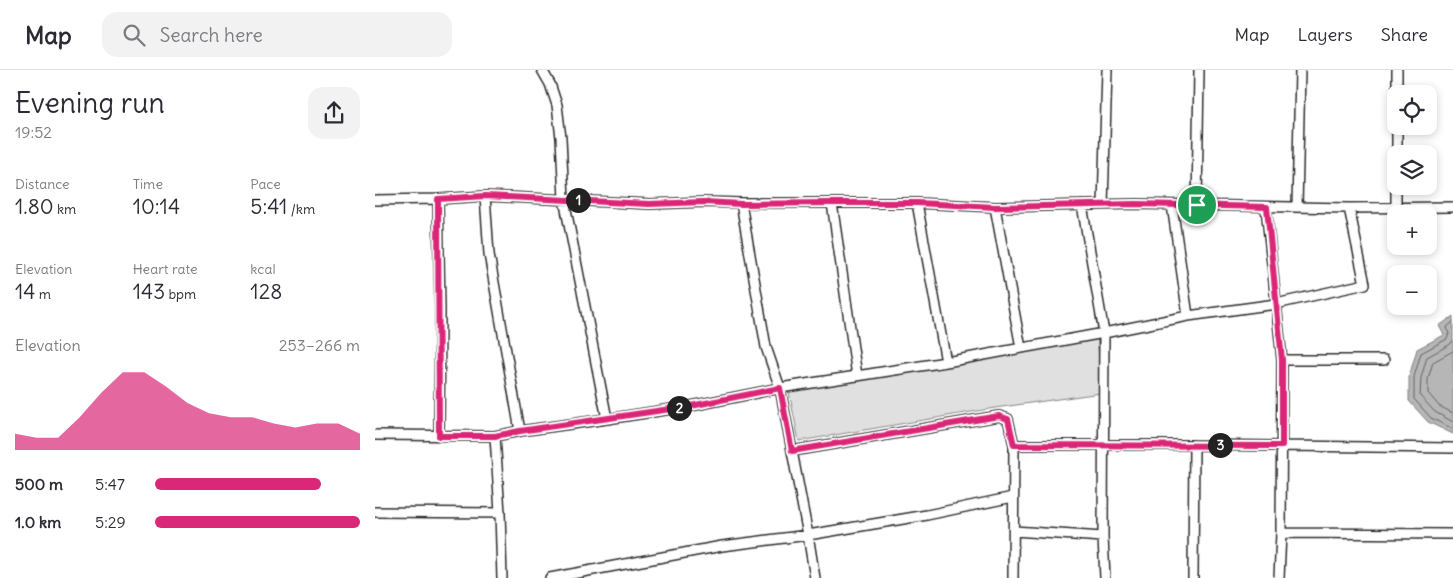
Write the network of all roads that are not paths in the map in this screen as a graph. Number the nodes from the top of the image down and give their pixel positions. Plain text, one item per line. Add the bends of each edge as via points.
1 (542, 70) edge
2 (1107, 70) edge
3 (1199, 70) edge
4 (1300, 70) edge
5 (1397, 70) edge
6 (1397, 85) edge
7 (485, 196) junction
8 (438, 199) junction
9 (564, 199) junction
10 (375, 200) edge
11 (832, 203) junction
12 (917, 203) junction
13 (741, 204) junction
14 (1082, 205) junction
15 (1103, 205) junction
16 (1172, 205) junction
17 (1197, 205) junction
18 (995, 207) junction
19 (1267, 207) junction
20 (1297, 207) junction
21 (1387, 207) edge
22 (1437, 207) edge
23 (1453, 207) edge
24 (1349, 208) junction
25 (1276, 304) junction
26 (1188, 316) junction
27 (1104, 333) junction
28 (1021, 348) junction
29 (1282, 360) junction
30 (1384, 360) dead end
31 (946, 362) junction
32 (857, 376) junction
33 (780, 388) junction
34 (607, 419) junction
35 (520, 431) junction
36 (375, 435) edge
37 (439, 436) junction
38 (495, 436) junction
39 (1014, 445) junction
40 (1105, 445) junction
41 (1195, 445) junction
42 (1282, 446) junction
43 (1453, 448) edge
44 (792, 451) junction
45 (1013, 497) junction
46 (375, 512) edge
47 (500, 513) junction
48 (1014, 531) junction
49 (1281, 533) junction
50 (1453, 534) edge
51 (808, 535) junction
52 (1103, 537) junction
53 (501, 578) edge
54 (550, 578) edge
55 (815, 578) edge
56 (1013, 578) edge
57 (1105, 578) edge
58 (1193, 578) edge
59 (1279, 578) edge

1 - 9 street via 557,106
2 - 15 street
3 - 17 street
4 - 20 street
5 - 6 street
7 - 8 street
7 - 9 street
7 - 35 street via 489,254
8 - 10 street
8 - 37 street
9 - 13 street via 649,204
9 - 34 street
11 - 12 street
11 - 13 street
11 - 32 street
12 - 18 street
12 - 31 street
13 - 33 street via 766,347
14 - 15 street
14 - 18 street
14 - 27 street
15 - 16 street
16 - 17 street
16 - 26 street
17 - 19 street
18 - 28 street
19 - 20 street
19 - 25 street
20 - 24 street
21 - 24 street
22 - 23 street
24 - 25 street via 1365,284
25 - 26 street
25 - 29 street
26 - 27 street
27 - 28 street
27 - 40 street
28 - 31 street
29 - 30 street
29 - 42 street
31 - 32 street
32 - 33 street
33 - 34 street
33 - 44 street
34 - 35 street
35 - 38 street
36 - 37 street
37 - 38 street
38 - 47 street
39 - 40 street
39 - 44 street via 1008,419 999,416
39 - 45 street
40 - 41 street
40 - 52 street
41 - 42 street
41 - 58 street
42 - 43 street
42 - 49 street
44 - 51 street
45 - 48 street
45 - 51 street
46 - 47 street
47 - 53 street
48 - 52 street
48 - 56 street
49 - 50 street
49 - 59 street
51 - 54 street via 722,546
51 - 55 street
52 - 57 street

